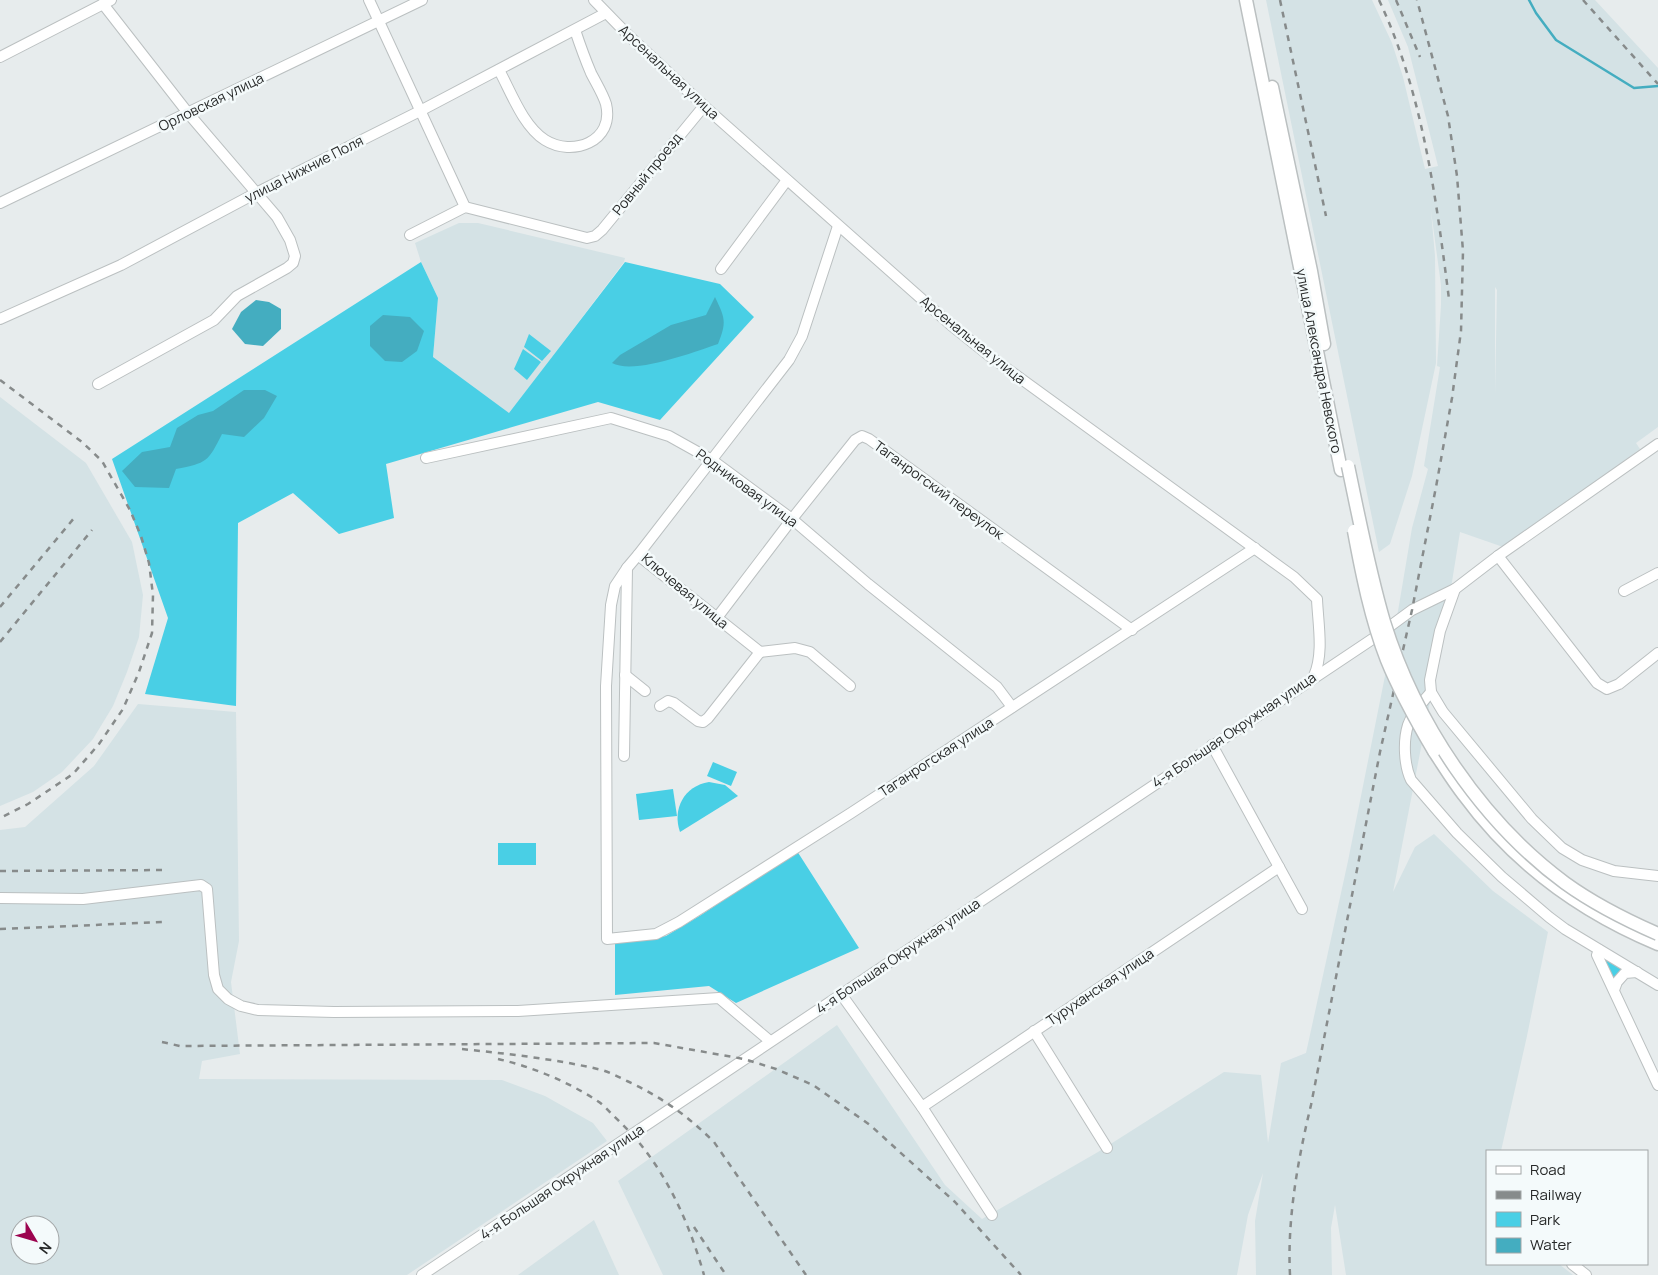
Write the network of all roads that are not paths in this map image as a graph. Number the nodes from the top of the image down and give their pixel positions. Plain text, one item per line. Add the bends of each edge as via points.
1 (369, 0) edge
2 (422, 0) edge
3 (594, 0) edge
4 (1246, 0) edge
5 (1254, 0) edge
6 (107, 2) edge
7 (606, 13) junction
8 (380, 20) junction
9 (575, 30) junction
10 (0, 57) edge
11 (499, 70) junction
12 (704, 106) junction
13 (420, 112) junction
14 (188, 113) junction
15 (787, 180) junction
16 (256, 193) junction
17 (0, 203) edge
18 (465, 207) junction
19 (838, 226) junction
20 (410, 235) dead end
21 (721, 269) dead end
22 (0, 319) edge
23 (98, 384) dead end
24 (1658, 444) edge
25 (426, 458) dead end
26 (712, 460) junction
27 (1345, 468) junction
28 (792, 519) junction
29 (1255, 548) junction
30 (638, 555) junction
31 (1498, 556) junction
32 (626, 568) junction
33 (1658, 573) edge
34 (1455, 589) junction
35 (1624, 591) dead end
36 (716, 619) junction
37 (1132, 630) junction
38 (760, 652) junction
39 (1658, 653) edge
40 (625, 675) junction
41 (1314, 677) junction
42 (850, 686) dead end
43 (644, 691) dead end
44 (1433, 697) junction
45 (660, 706) dead end
46 (1012, 707) junction
47 (1212, 745) junction
48 (624, 756) dead end
49 (1279, 867) junction
50 (1658, 876) edge
51 (0, 898) edge
52 (1302, 909) dead end
53 (1658, 934) edge
54 (1658, 944) edge
55 (1599, 950) junction
56 (1638, 972) junction
57 (1658, 985) edge
58 (1614, 990) junction
59 (841, 994) junction
60 (1034, 1031) junction
61 (770, 1041) junction
62 (1658, 1085) edge
63 (922, 1107) junction
64 (1108, 1148) dead end
65 (992, 1214) dead end
66 (1573, 1265) edge
67 (422, 1275) edge
68 (1586, 1275) edge

1 - 8 street
2 - 8 street, Орловская улица
3 - 7 street, Арсенальная улица
4 - 27 main road, улица Александра Невского
5 - 27 main road via 1311,271
6 - 10 street
6 - 14 street
7 - 9 street, улица Нижние Поля
7 - 12 street, Арсенальная улица
8 - 13 street
8 - 14 street, Орловская улица
9 - 11 street, улица Нижние Поля
9 - 11 street via 606,105 606,126 598,138 583,145 566,147 545,140 526,122
11 - 13 street, улица Нижние Поля
12 - 15 street, Арсенальная улица
12 - 18 street, Ровный проезд via 595,236 587,238
13 - 16 street, улица Нижние Поля
13 - 18 street
14 - 16 street
14 - 17 street, Орловская улица
15 - 19 street, Арсенальная улица
15 - 21 street
16 - 22 street, улица Нижние Поля via 121,265
16 - 23 street via 290,240 295,256 293,263 237,296 214,320
18 - 20 street
19 - 26 street, Ключевая улица via 802,336 789,360
19 - 29 street, Арсенальная улица via 991,357
24 - 31 street
25 - 26 street, Родниковая улица via 611,418 669,436
26 - 28 street, Родниковая улица
26 - 30 street, Ключевая улица
27 - 53 main road, bridge via 1385,623 1420,710 1452,763 1502,827 1545,867 1603,907
27 - 54 main road, улица Александра Невского, bridge via 1367,593 1384,652 1408,706 1434,752 1465,796 1524,861 1584,907
28 - 36 street, Таганрогский переулок
28 - 37 street, Таганрогский переулок via 855,440 862,436
28 - 46 street, Родниковая улица via 997,687
29 - 37 street, Таганрогская улица
29 - 41 street, Арсенальная улица via 1317,599 1320,657
30 - 32 street
30 - 36 street, Ключевая улица
31 - 34 street
31 - 39 street via 1597,683 1607,689 1618,684
32 - 40 street
32 - 46 street, Таганрогская улица via 615,586 610,605 606,686 607,938 656,934 679,922
33 - 35 street
34 - 41 street, 4-я Большая Окружная улица via 1412,610
34 - 44 street via 1437,645 1430,680
36 - 38 street, Ключевая улица
37 - 46 street, Таганрогская улица
38 - 42 street via 795,648 810,652
38 - 45 street via 703,722 674,703 668,701
40 - 43 street
40 - 48 street
41 - 47 street, 4-я Большая Окружная улица
44 - 50 street via 1532,819 1562,848 1582,860 1614,872
44 - 55 street via 1406,739 1411,780 1502,877 1549,917
47 - 49 street
47 - 59 street, 4-я Большая Окружная улица
49 - 52 street
49 - 60 street, Туруханская улица
51 - 61 street via 83,899 201,885 207,889 218,989 234,1003 258,1010 518,1011 719,998
55 - 56 street
55 - 58 street via 1597,955
56 - 57 street
56 - 58 street via 1625,973
58 - 62 street
59 - 61 street, 4-я Большая Окружная улица
59 - 63 street
60 - 63 street, Туруханская улица
60 - 64 street
61 - 67 street, 4-я Большая Окружная улица
63 - 65 street
66 - 68 street

